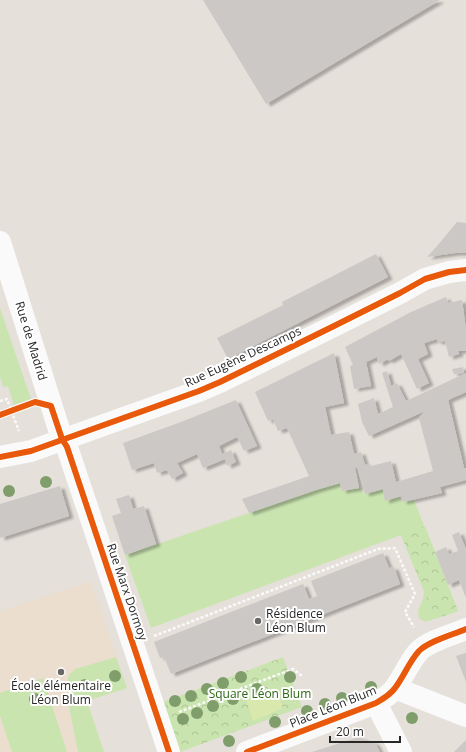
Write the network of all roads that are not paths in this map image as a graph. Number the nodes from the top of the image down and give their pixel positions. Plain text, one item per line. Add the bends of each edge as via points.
1 (0, 242) edge
2 (466, 270) edge
3 (62, 440) junction
4 (0, 457) edge
5 (466, 629) edge
6 (395, 688) junction
7 (376, 703) junction
8 (466, 716) edge
9 (169, 752) edge
10 (247, 752) edge
11 (401, 752) edge

1 - 3 street, Rue de Madrid
2 - 3 street, Rue Eugène Descamps via 425,279 199,391
3 - 4 street, Rue Eugène Descamps via 31,451
3 - 9 street, Rue Marx Dormoy via 67,447
5 - 6 street, Place Léon Blum via 428,644 419,651
6 - 7 street, Place Léon Blum
6 - 8 street
7 - 10 street, Place Léon Blum
7 - 11 street

